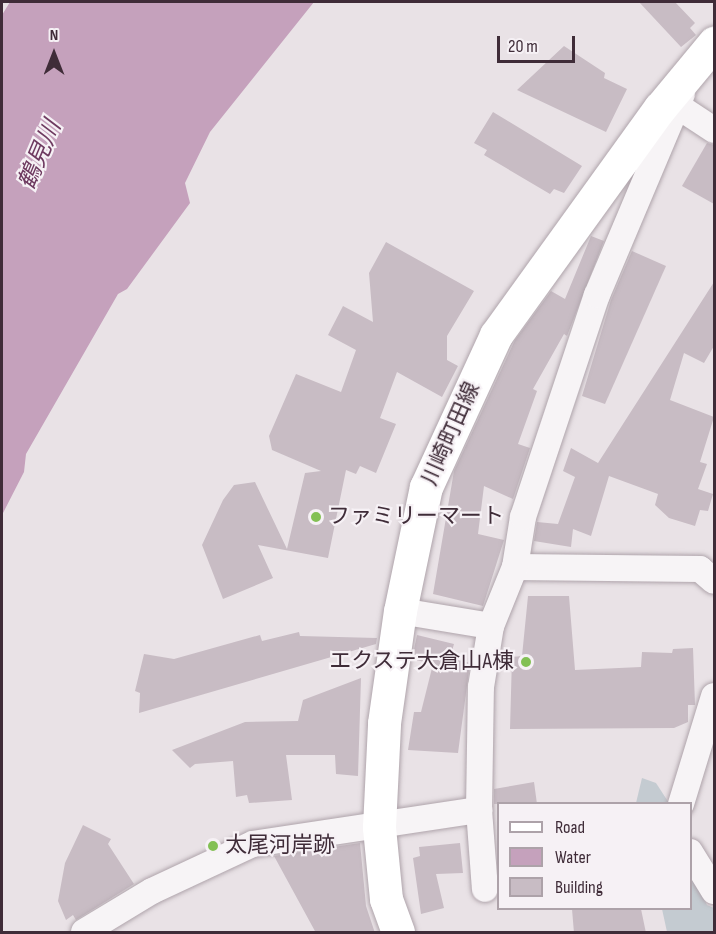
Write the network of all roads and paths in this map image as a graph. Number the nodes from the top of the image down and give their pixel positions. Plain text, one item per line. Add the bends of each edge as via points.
1 (714, 43) edge
2 (672, 102) junction
3 (714, 130) edge
4 (515, 567) junction
5 (714, 582) edge
6 (400, 611) junction
7 (491, 626) junction
8 (714, 696) edge
9 (682, 802) edge
10 (479, 810) junction
11 (379, 827) junction
12 (692, 855) edge
13 (485, 889) dead end
14 (714, 891) edge
15 (84, 933) edge
16 (398, 933) edge

1 - 2 main road, 川崎町田線
2 - 3 street
2 - 4 street via 597,295 523,517
2 - 6 main road, 川崎町田線 via 496,335 426,487
4 - 5 street via 700,569
4 - 7 street
6 - 7 street
6 - 11 main road, 川崎町田線 via 384,723
7 - 10 street via 481,687
8 - 9 street
10 - 11 street
10 - 13 street
11 - 15 street via 253,844 152,891
11 - 16 main road, 川崎町田線 via 386,899
12 - 14 street

